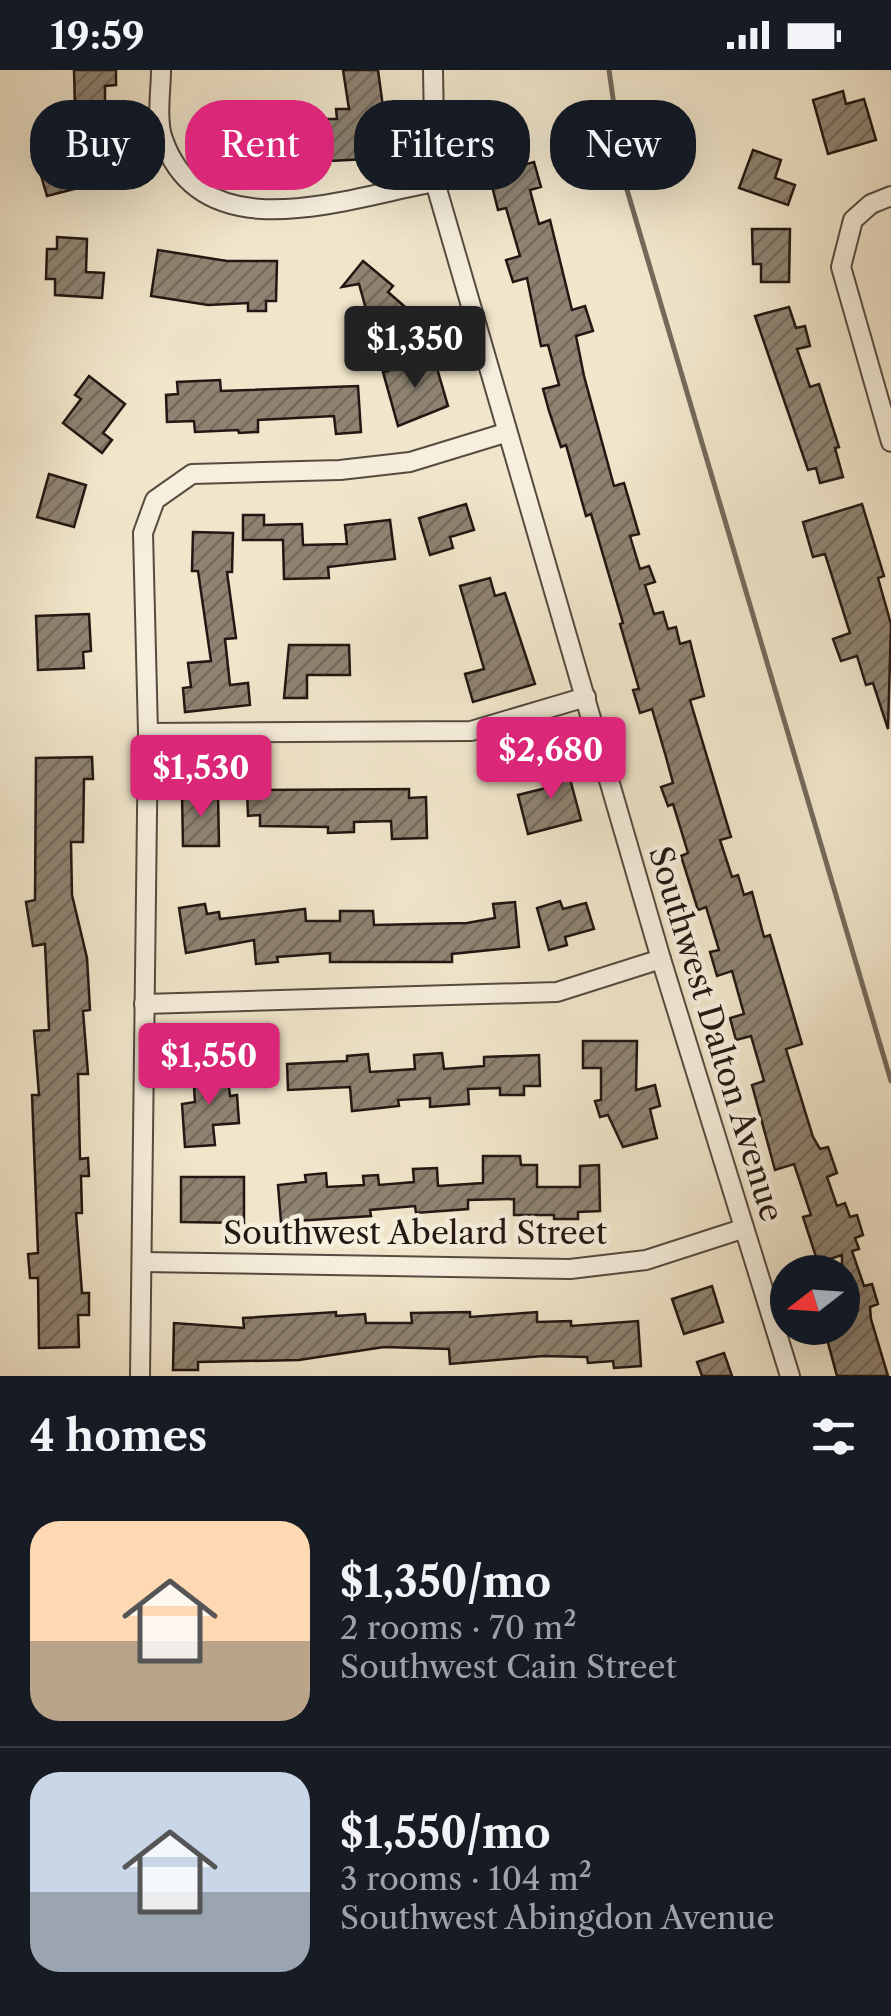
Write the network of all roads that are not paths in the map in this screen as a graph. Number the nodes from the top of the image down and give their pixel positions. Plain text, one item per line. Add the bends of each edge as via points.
1 (161, 70) edge
2 (433, 70) edge
3 (433, 100) edge
4 (392, 190) edge
5 (436, 190) edge
6 (891, 196) edge
7 (505, 434) junction
8 (891, 442) edge
9 (586, 697) junction
10 (148, 733) junction
11 (661, 958) junction
12 (144, 1004) junction
13 (742, 1229) junction
14 (142, 1262) junction
15 (140, 1376) edge
16 (790, 1376) edge

1 - 4 street via 161,136 184,179 221,204 276,212
2 - 3 street, Southwest Dalton Avenue
5 - 7 street, Southwest Dalton Avenue
6 - 8 street via 853,220 841,267
7 - 9 street, Southwest Dalton Avenue
7 - 10 street via 410,462 192,474 155,500 143,533
9 - 10 street via 470,731
9 - 11 street, Southwest Dalton Avenue
10 - 12 street
11 - 12 street via 556,992
11 - 13 street, Southwest Dalton Avenue
12 - 14 street
13 - 14 street, Southwest Abelard Street via 646,1260 570,1269
13 - 16 street, Southwest Dalton Avenue
14 - 15 street

